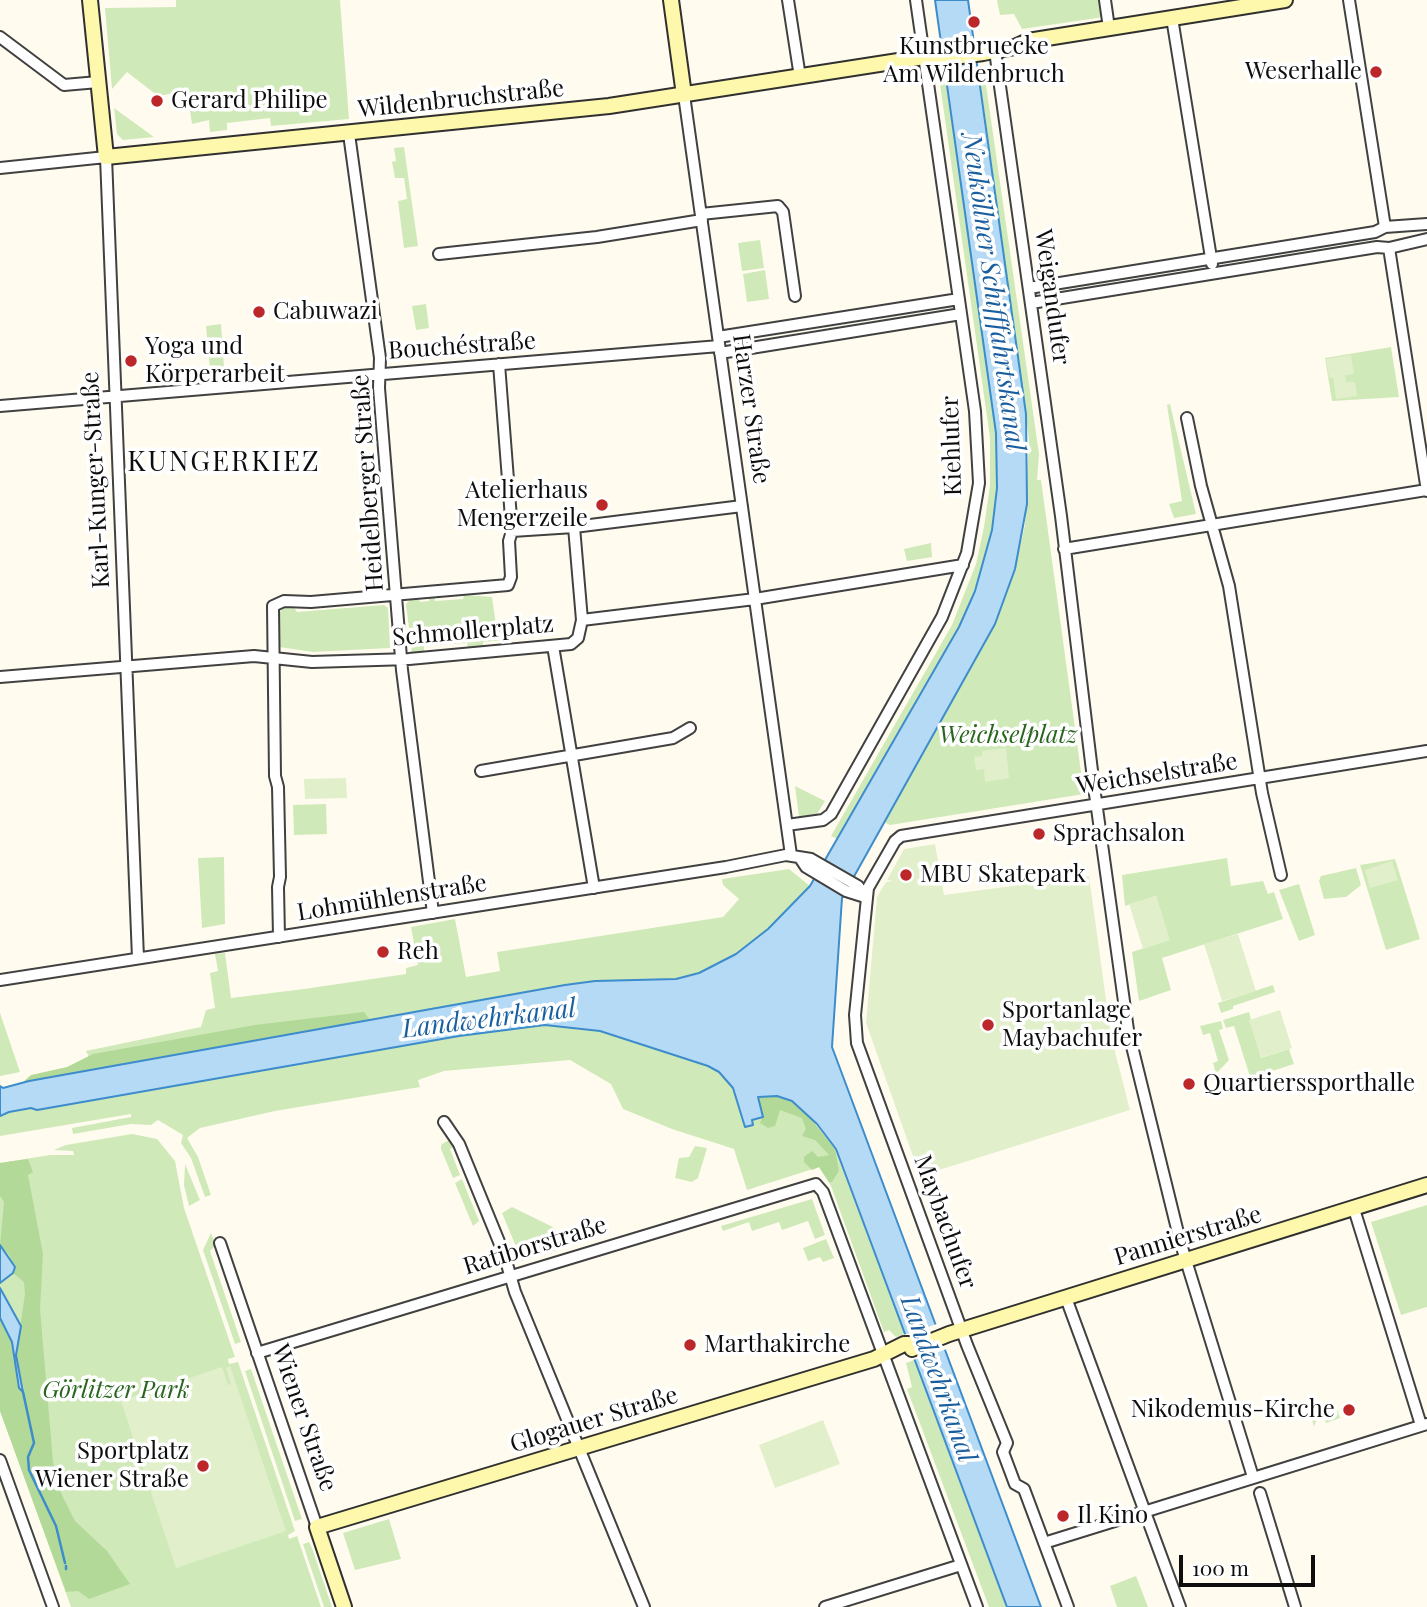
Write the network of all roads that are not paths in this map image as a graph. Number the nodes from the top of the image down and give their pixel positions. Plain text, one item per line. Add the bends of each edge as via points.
1 (90, 0) edge
2 (671, 0) edge
3 (788, 0) edge
4 (916, 0) edge
5 (1105, 0) edge
6 (1285, 0) edge
7 (1349, 0) edge
8 (1172, 18) junction
9 (1109, 28) junction
10 (0, 37) edge
11 (1028, 41) junction
12 (975, 49) junction
13 (995, 51) junction
14 (925, 57) junction
15 (800, 77) junction
16 (98, 82) junction
17 (684, 95) junction
18 (349, 134) junction
19 (106, 157) junction
20 (0, 168) edge
21 (702, 217) junction
22 (1427, 223) edge
23 (1385, 228) junction
24 (1427, 239) edge
25 (1389, 248) junction
26 (439, 254) dead end
27 (1211, 259) junction
28 (1214, 274) junction
29 (1029, 288) junction
30 (794, 296) dead end
31 (959, 299) junction
32 (1031, 303) junction
33 (961, 314) junction
34 (719, 346) junction
35 (499, 364) junction
36 (380, 373) junction
37 (115, 396) junction
38 (0, 406) edge
39 (1187, 418) dead end
40 (1427, 490) edge
41 (742, 506) junction
42 (1212, 525) junction
43 (574, 527) junction
44 (512, 531) junction
45 (1064, 549) junction
46 (963, 565) junction
47 (396, 595) junction
48 (755, 599) junction
49 (582, 620) junction
50 (553, 646) junction
51 (273, 656) junction
52 (401, 659) junction
53 (127, 667) junction
54 (0, 677) edge
55 (690, 728) dead end
56 (1427, 751) edge
57 (573, 755) junction
58 (481, 771) dead end
59 (1260, 778) junction
60 (1097, 805) junction
61 (787, 825) junction
62 (895, 841) joint
63 (795, 857) junction
64 (1281, 875) dead end
65 (594, 888) junction
66 (864, 897) junction
67 (433, 913) junction
68 (279, 937) junction
69 (138, 958) junction
70 (1, 976) edge
71 (444, 1122) dead end
72 (1427, 1185) edge
73 (1354, 1209) junction
74 (220, 1243) dead end
75 (1186, 1261) junction
76 (510, 1275) junction
77 (1066, 1298) junction
78 (962, 1331) junction
79 (912, 1346) joint
80 (257, 1353) junction
81 (884, 1355) junction
82 (1424, 1424) edge
83 (579, 1448) junction
84 (0, 1460) edge
85 (1253, 1477) junction
86 (1260, 1493) dead end
87 (1144, 1513) junction
88 (317, 1527) junction
89 (1044, 1543) junction
90 (961, 1565) junction
91 (53, 1607) edge
92 (344, 1607) edge
93 (644, 1607) edge
94 (825, 1607) edge
95 (977, 1607) edge
96 (1068, 1607) edge
97 (1180, 1607) edge
98 (1295, 1607) edge

1 - 16 street, Karl-Kunger-Straße
2 - 17 street, Harzer Straße
3 - 15 street
4 - 14 street, Kiehlufer
5 - 9 street
6 - 8 street, Wildenbruchstraße
7 - 23 street
8 - 9 street, Wildenbruchstraße
8 - 27 street
9 - 11 street, Wildenbruchstraße
10 - 16 street via 64,85
11 - 12 street, Wildenbruchstraße via 1020,37
11 - 13 street, Wildenbruchstraße
12 - 13 street, Wildenbruchstraße
12 - 14 street, Wildenbruchstraße
13 - 29 street, Weigandufer
14 - 15 street, Wildenbruchstraße
14 - 31 street, Kiehlufer
15 - 17 street, Wildenbruchstraße
16 - 19 street, Karl-Kunger-Straße
17 - 18 street, Wildenbruchstraße
17 - 21 street, Harzer Straße
18 - 19 street, Wildenbruchstraße
18 - 36 street, Heidelberger Straße
19 - 20 street, Wildenbruchstraße
19 - 37 street, Karl-Kunger-Straße
21 - 26 street via 597,236
21 - 30 street via 768,204 781,209
21 - 34 street, Harzer Straße
22 - 23 street
23 - 27 street
24 - 25 street
25 - 28 street
25 - 40 street
27 - 28 street
27 - 29 street
28 - 32 street
29 - 32 street, Weigandufer
31 - 33 street, Kiehlufer
31 - 34 street, Bouchéstraße
32 - 45 street, Weigandufer
33 - 34 street, Bouchéstraße
33 - 46 street, Kiehlufer via 975,411 979,483
34 - 35 street, Bouchéstraße
34 - 41 street, Harzer Straße
35 - 36 street, Bouchéstraße
35 - 44 street
36 - 37 street, Bouchéstraße
36 - 47 street, Heidelberger Straße
37 - 38 street, Bouchéstraße
37 - 53 street, Karl-Kunger-Straße
39 - 42 street
40 - 42 street
41 - 43 street
41 - 48 street, Harzer Straße
42 - 45 street
42 - 59 street via 1235,616
43 - 44 street
43 - 49 street, Schmollerplatz
44 - 47 street, Schmollerplatz via 508,585
45 - 60 street
46 - 48 street
46 - 61 street, Kiehlufer via 942,617 836,805 822,820
47 - 51 street, Schmollerplatz via 277,603 271,614
47 - 52 street, Heidelberger Straße
48 - 49 street
48 - 61 street, Harzer Straße
49 - 50 street, Schmollerplatz via 575,642
50 - 52 street, Schmollerplatz
50 - 57 street
51 - 52 street, Schmollerplatz via 313,662
51 - 53 street
51 - 68 street
52 - 67 street, Heidelberger Straße
53 - 54 street
53 - 69 street, Karl-Kunger-Straße
55 - 57 street via 673,738
56 - 59 street, Weichselstraße
57 - 58 street
57 - 65 street
59 - 60 street, Weichselstraße
59 - 64 street
60 - 62 street, Weichselstraße via 901,836
60 - 75 street via 1128,1030
61 - 63 street, Harzer Straße
62 - 66 street, Maybachufer
63 - 65 street, Lohmühlenstraße
63 - 66 street via 811,859
65 - 67 street, Lohmühlenstraße
66 - 78 street, Maybachufer via 857,1043
67 - 68 street, Lohmühlenstraße
68 - 69 street, Lohmühlenstraße
69 - 70 street, Lohmühlenstraße
71 - 76 street via 461,1148
72 - 73 street, Pannierstraße
73 - 75 street, Pannierstraße
73 - 82 street
74 - 80 street, Wiener Straße
75 - 77 street, Pannierstraße
75 - 85 street
76 - 80 street, Ratiborstraße
76 - 81 street, Ratiborstraße via 816,1184 823,1192
76 - 83 street
77 - 78 street, Pannierstraße
77 - 87 street
78 - 79 street, Pannierstraße
78 - 89 street, Maybachufer via 1007,1443 1003,1452 1015,1484 1024,1489
79 - 81 street, Glogauer Straße via 898,1355
80 - 88 street, Wiener Straße
81 - 83 street, Glogauer Straße
81 - 90 street
82 - 85 street
83 - 88 street, Glogauer Straße
83 - 93 street
84 - 91 street
85 - 87 street
86 - 98 street
87 - 89 street
87 - 97 street
88 - 92 street, Wiener Straße
89 - 96 street, Maybachufer
90 - 94 street
90 - 95 street

